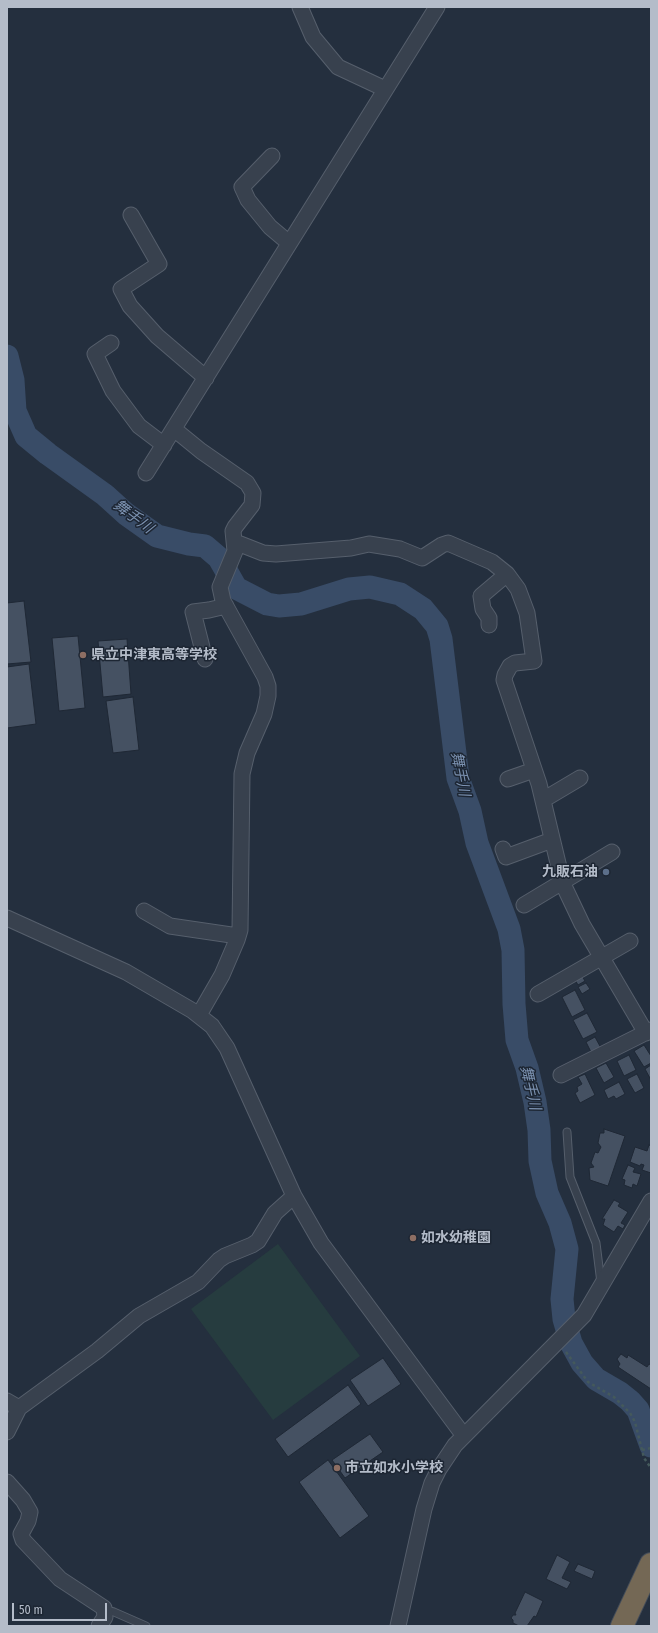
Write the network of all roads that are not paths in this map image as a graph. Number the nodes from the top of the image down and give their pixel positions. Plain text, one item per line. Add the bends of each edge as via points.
1 (300, 7) edge
2 (437, 7) edge
3 (385, 89) junction
4 (272, 156) dead end
5 (131, 215) dead end
6 (289, 243) junction
7 (112, 343) dead end
8 (206, 378) junction
9 (174, 429) junction
10 (164, 445) junction
11 (146, 473) dead end
12 (235, 542) junction
13 (507, 574) junction
14 (226, 606) junction
15 (489, 625) dead end
16 (205, 659) dead end
17 (534, 770) junction
18 (580, 778) dead end
19 (508, 779) dead end
20 (543, 800) junction
21 (552, 840) junction
22 (503, 849) dead end
23 (612, 852) dead end
24 (563, 882) junction
25 (524, 905) dead end
26 (144, 911) dead end
27 (7, 918) edge
28 (238, 936) junction
29 (630, 941) dead end
30 (601, 958) junction
31 (538, 994) dead end
32 (199, 1015) junction
33 (648, 1032) edge
34 (561, 1075) dead end
35 (567, 1132) dead end
36 (294, 1196) junction
37 (651, 1201) edge
38 (601, 1285) junction
39 (13, 1405) edge
40 (7, 1432) edge
41 (464, 1436) junction
42 (7, 1482) edge
43 (651, 1564) edge
44 (105, 1610) junction
45 (99, 1626) edge
46 (146, 1626) edge
47 (398, 1626) edge
48 (622, 1626) edge

1 - 3 street via 313,37 338,67
2 - 3 street
3 - 6 street
4 - 6 street via 242,187 248,200 270,227
5 - 8 street via 158,264 121,289 130,306 157,336
6 - 8 street
7 - 10 street via 95,354 112,391 138,426
8 - 9 street
9 - 10 street
9 - 12 street via 251,488 252,505 235,527
10 - 11 street
12 - 13 street via 263,553 276,554 351,548 369,544 400,550 422,558 448,543 492,562
12 - 14 street via 233,555 220,587
13 - 15 street via 481,596
13 - 17 street via 518,589 527,613 534,661 510,666 504,680
14 - 16 street via 193,612
14 - 28 street via 268,686 264,714 242,774
17 - 19 street
17 - 20 street
18 - 20 street
20 - 21 street
21 - 22 street via 506,857
21 - 24 street
23 - 24 street
24 - 25 street
24 - 30 street
26 - 28 street via 170,926
27 - 32 street via 126,972
28 - 32 street via 222,975
29 - 30 street
30 - 31 street
30 - 33 street
32 - 36 street via 212,1026 227,1048
33 - 34 street
35 - 38 lane via 570,1176 596,1243
36 - 39 street via 275,1213 258,1241 219,1260 198,1282 139,1316 104,1346
36 - 41 street via 321,1243
37 - 38 street
38 - 41 street via 584,1315
39 - 40 street
41 - 47 street via 432,1483
42 - 44 street via 30,1512 21,1534 23,1540 60,1579
43 - 48 highway
44 - 45 street via 105,1617
44 - 46 lane

